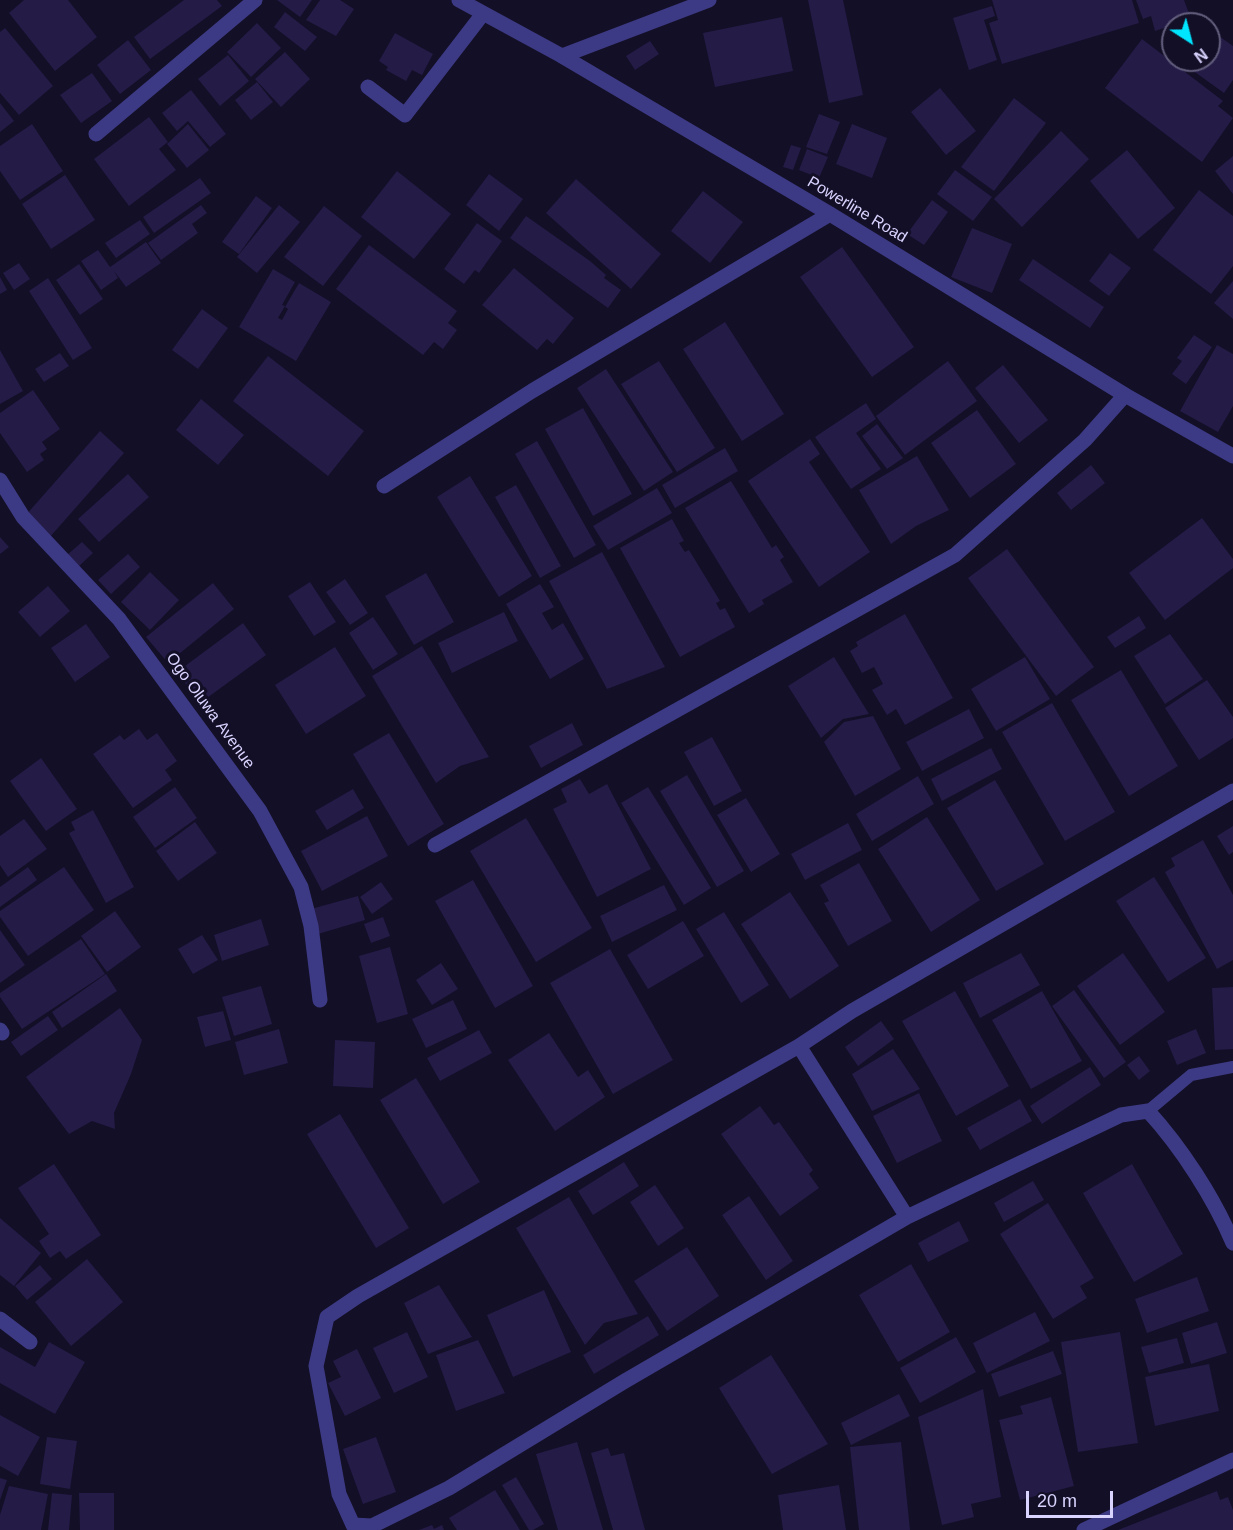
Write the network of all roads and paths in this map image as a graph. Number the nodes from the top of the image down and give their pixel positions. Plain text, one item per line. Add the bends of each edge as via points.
1 (255, 0) edge
2 (459, 0) edge
3 (709, 0) edge
4 (482, 15) junction
5 (562, 56) junction
6 (368, 87) dead end
7 (96, 134) dead end
8 (830, 214) junction
9 (1125, 395) junction
10 (1233, 456) edge
11 (0, 480) edge
12 (384, 486) dead end
13 (1233, 791) edge
14 (435, 845) dead end
15 (320, 1000) dead end
16 (799, 1046) junction
17 (1233, 1067) edge
18 (1148, 1111) junction
19 (908, 1218) junction
20 (1228, 1222) edge
21 (1233, 1243) edge
22 (0, 1319) edge
23 (30, 1342) dead end
24 (1233, 1460) edge
25 (1084, 1530) edge

1 - 7 street
2 - 4 street, Powerline Road
3 - 5 street
4 - 5 street, Powerline Road
4 - 6 street via 405,115
5 - 8 street, Powerline Road
8 - 9 street, Powerline Road
8 - 12 street via 532,392
9 - 10 street, Powerline Road
9 - 14 street via 1085,440 955,555
11 - 15 street, Ogo Oluwa Avenue via 23,517 119,619 260,811 301,887 311,926
13 - 16 street via 852,1011
16 - 19 street
16 - 19 street via 570,1174 327,1317 316,1366 339,1494 352,1525 372,1526 449,1488
17 - 18 lane via 1191,1076
18 - 19 street via 1121,1115
18 - 20 street via 1164,1128
20 - 21 street
22 - 23 street
24 - 25 street

